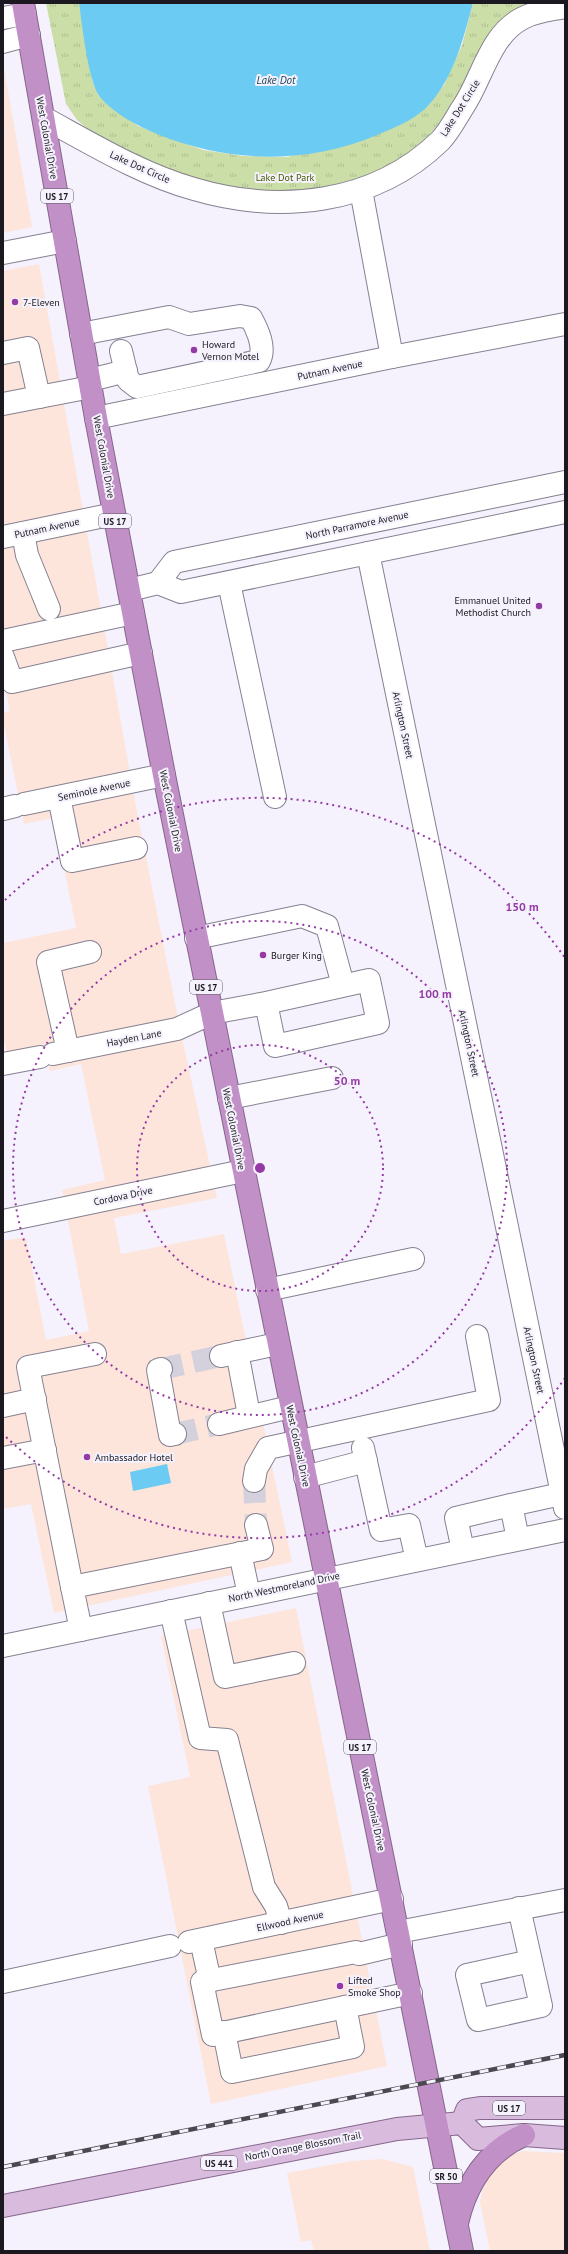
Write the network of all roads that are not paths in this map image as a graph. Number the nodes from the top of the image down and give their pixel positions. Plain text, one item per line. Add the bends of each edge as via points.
1 (565, 7) edge
2 (24, 8) edge
3 (3, 18) edge
4 (29, 35) junction
5 (3, 42) edge
6 (44, 118) junction
7 (361, 190) junction
8 (65, 241) junction
9 (3, 253) edge
10 (565, 324) edge
11 (81, 334) junction
12 (3, 354) edge
13 (124, 354) junction
14 (392, 357) junction
15 (259, 362) junction
16 (90, 384) junction
17 (264, 384) junction
18 (39, 397) junction
19 (3, 404) edge
20 (143, 408) junction
21 (96, 418) junction
22 (565, 482) edge
23 (565, 512) edge
24 (114, 514) junction
25 (13, 535) edge
26 (368, 554) junction
27 (158, 583) junction
28 (229, 583) junction
29 (129, 590) junction
30 (49, 609) dead end
31 (133, 613) junction
32 (3, 641) edge
33 (141, 653) junction
34 (3, 657) edge
35 (164, 775) junction
36 (59, 797) junction
37 (276, 797) dead end
38 (14, 807) edge
39 (136, 848) dead end
40 (196, 938) junction
41 (90, 952) dead end
42 (343, 985) junction
43 (266, 1003) junction
44 (212, 1013) junction
45 (54, 1054) junction
46 (3, 1064) edge
47 (332, 1078) dead end
48 (229, 1098) junction
49 (243, 1170) junction
50 (3, 1221) edge
51 (414, 1259) dead end
52 (267, 1290) junction
53 (476, 1336) dead end
54 (277, 1344) junction
55 (95, 1354) dead end
56 (161, 1369) dead end
57 (35, 1399) junction
58 (3, 1406) edge
59 (290, 1407) junction
60 (249, 1416) junction
61 (219, 1424) tunnel mouth
62 (175, 1434) dead end
63 (297, 1440) junction
64 (45, 1450) junction
65 (3, 1458) edge
66 (305, 1477) junction
67 (254, 1481) tunnel mouth
68 (563, 1501) edge
69 (511, 1505) junction
70 (256, 1525) tunnel mouth
71 (565, 1530) edge
72 (518, 1539) junction
73 (463, 1550) junction
74 (240, 1553) junction
75 (417, 1560) junction
76 (325, 1579) junction
77 (72, 1587) junction
78 (249, 1595) junction
79 (209, 1603) junction
80 (171, 1611) junction
81 (81, 1630) junction
82 (3, 1646) edge
83 (294, 1663) dead end
84 (392, 1899) junction
85 (565, 1900) edge
86 (519, 1908) junction
87 (281, 1923) junction
88 (400, 1938) junction
89 (187, 1943) junction
90 (531, 1961) dead end
91 (210, 1981) junction
92 (3, 1982) edge
93 (411, 1993) junction
94 (345, 2007) junction
95 (224, 2032) junction
96 (565, 2108) edge
97 (462, 2123) junction
98 (436, 2125) junction
99 (524, 2135) junction
100 (565, 2138) edge
101 (3, 2206) edge
102 (457, 2226) junction
103 (462, 2251) edge

1 - 7 street, Lake Dot Circle via 536,12 509,26 499,38 464,106 441,139 395,175
2 - 3 street
2 - 4 highway, West Colonial Drive / US 17
4 - 5 street
4 - 6 highway, West Colonial Drive / US 17
6 - 7 street, Lake Dot Circle via 127,163 193,189 233,199 266,203 303,202
6 - 8 highway, West Colonial Drive / US 17
7 - 14 street
8 - 9 street
8 - 11 highway, West Colonial Drive / US 17
10 - 14 street, Putnam Avenue
11 - 13 street
11 - 16 highway, West Colonial Drive / US 17
12 - 18 street via 28,348
13 - 15 street
13 - 15 street via 169,317 189,324 240,316 251,318 258,331 263,354
13 - 16 street
13 - 20 street
14 - 17 street, Putnam Avenue
15 - 17 street
16 - 18 street
16 - 21 highway, West Colonial Drive / US 17
17 - 20 street, Putnam Avenue
18 - 19 street
20 - 21 street, Putnam Avenue
21 - 24 highway, West Colonial Drive / US 17
22 - 27 street, North Parramore Avenue via 174,562
23 - 26 street
24 - 25 street, Putnam Avenue
24 - 29 highway, West Colonial Drive / US 17
25 - 30 street via 27,555
26 - 28 street
26 - 68 street, Arlington Street
27 - 28 street via 181,592
27 - 29 street
28 - 37 street
29 - 31 highway, West Colonial Drive / US 17
31 - 32 street
31 - 33 highway, West Colonial Drive / US 17
33 - 34 street via 12,682
33 - 35 highway, West Colonial Drive / US 17
35 - 36 street, Seminole Avenue
35 - 40 highway, West Colonial Drive / US 17
36 - 38 street, Seminole Avenue
36 - 39 street via 72,861
40 - 42 street via 302,916 327,926
40 - 44 highway, West Colonial Drive / US 17
41 - 45 street via 48,962
42 - 43 street, Hayden Lane
42 - 43 street, Hayden Lane via 369,980 378,1023 275,1046
43 - 44 street, Hayden Lane
44 - 45 street, Hayden Lane via 177,1029
44 - 48 highway, West Colonial Drive / US 17
45 - 46 street, Hayden Lane
47 - 48 street
48 - 49 highway, West Colonial Drive / US 17
49 - 50 street, Cordova Drive
49 - 52 highway, West Colonial Drive / US 17
51 - 52 street
52 - 54 highway, West Colonial Drive / US 17
53 - 63 street via 489,1400
54 - 59 highway, West Colonial Drive / US 17
54 - 60 street via 229,1354
55 - 57 street via 28,1367
56 - 62 street via 158,1370 170,1435
57 - 58 street
57 - 64 street
59 - 60 street
59 - 63 highway, West Colonial Drive / US 17
60 - 61 street
63 - 66 highway, West Colonial Drive / US 17
63 - 67 street via 268,1448 256,1469
64 - 65 street
64 - 77 street
66 - 75 street via 365,1454 381,1530 409,1525
66 - 76 highway, West Colonial Drive / US 17
68 - 69 street
69 - 72 street
69 - 73 street via 456,1518
70 - 74 street via 262,1548
71 - 72 street, North Westmoreland Drive
72 - 73 street, North Westmoreland Drive
73 - 75 street, North Westmoreland Drive
74 - 77 street
74 - 78 street
75 - 76 street, North Westmoreland Drive
76 - 78 street, North Westmoreland Drive
76 - 84 highway, West Colonial Drive / US 17
77 - 81 street
78 - 79 street, North Westmoreland Drive
79 - 80 street, North Westmoreland Drive
79 - 83 street via 225,1677
80 - 81 street, North Westmoreland Drive
80 - 87 street via 200,1738 227,1740 264,1887 276,1906
81 - 82 street, North Westmoreland Drive
84 - 87 street, Ellwood Avenue
84 - 88 highway, West Colonial Drive / US 17
85 - 86 street
86 - 88 street
86 - 90 street
87 - 89 street, Ellwood Avenue
88 - 91 street via 359,1954 356,1952
88 - 93 highway, West Colonial Drive / US 17
89 - 91 street
89 - 92 street, Ellwood Avenue
91 - 95 street via 202,1982 213,2035
93 - 94 street
93 - 98 highway, West Colonial Drive / US 17
94 - 95 street
94 - 95 street via 353,2048 232,2072
96 - 97 main road, US 17 via 480,2108 467,2110
97 - 98 main road, North Orange Blossom Trail
97 - 99 main road via 478,2139
98 - 101 main road, North Orange Blossom Trail / US 441 via 326,2141
98 - 102 highway, West Colonial Drive / SR 50
99 - 100 main road
99 - 102 highway via 500,2148 474,2177 462,2201
102 - 103 highway, West Colonial Drive / SR 50

